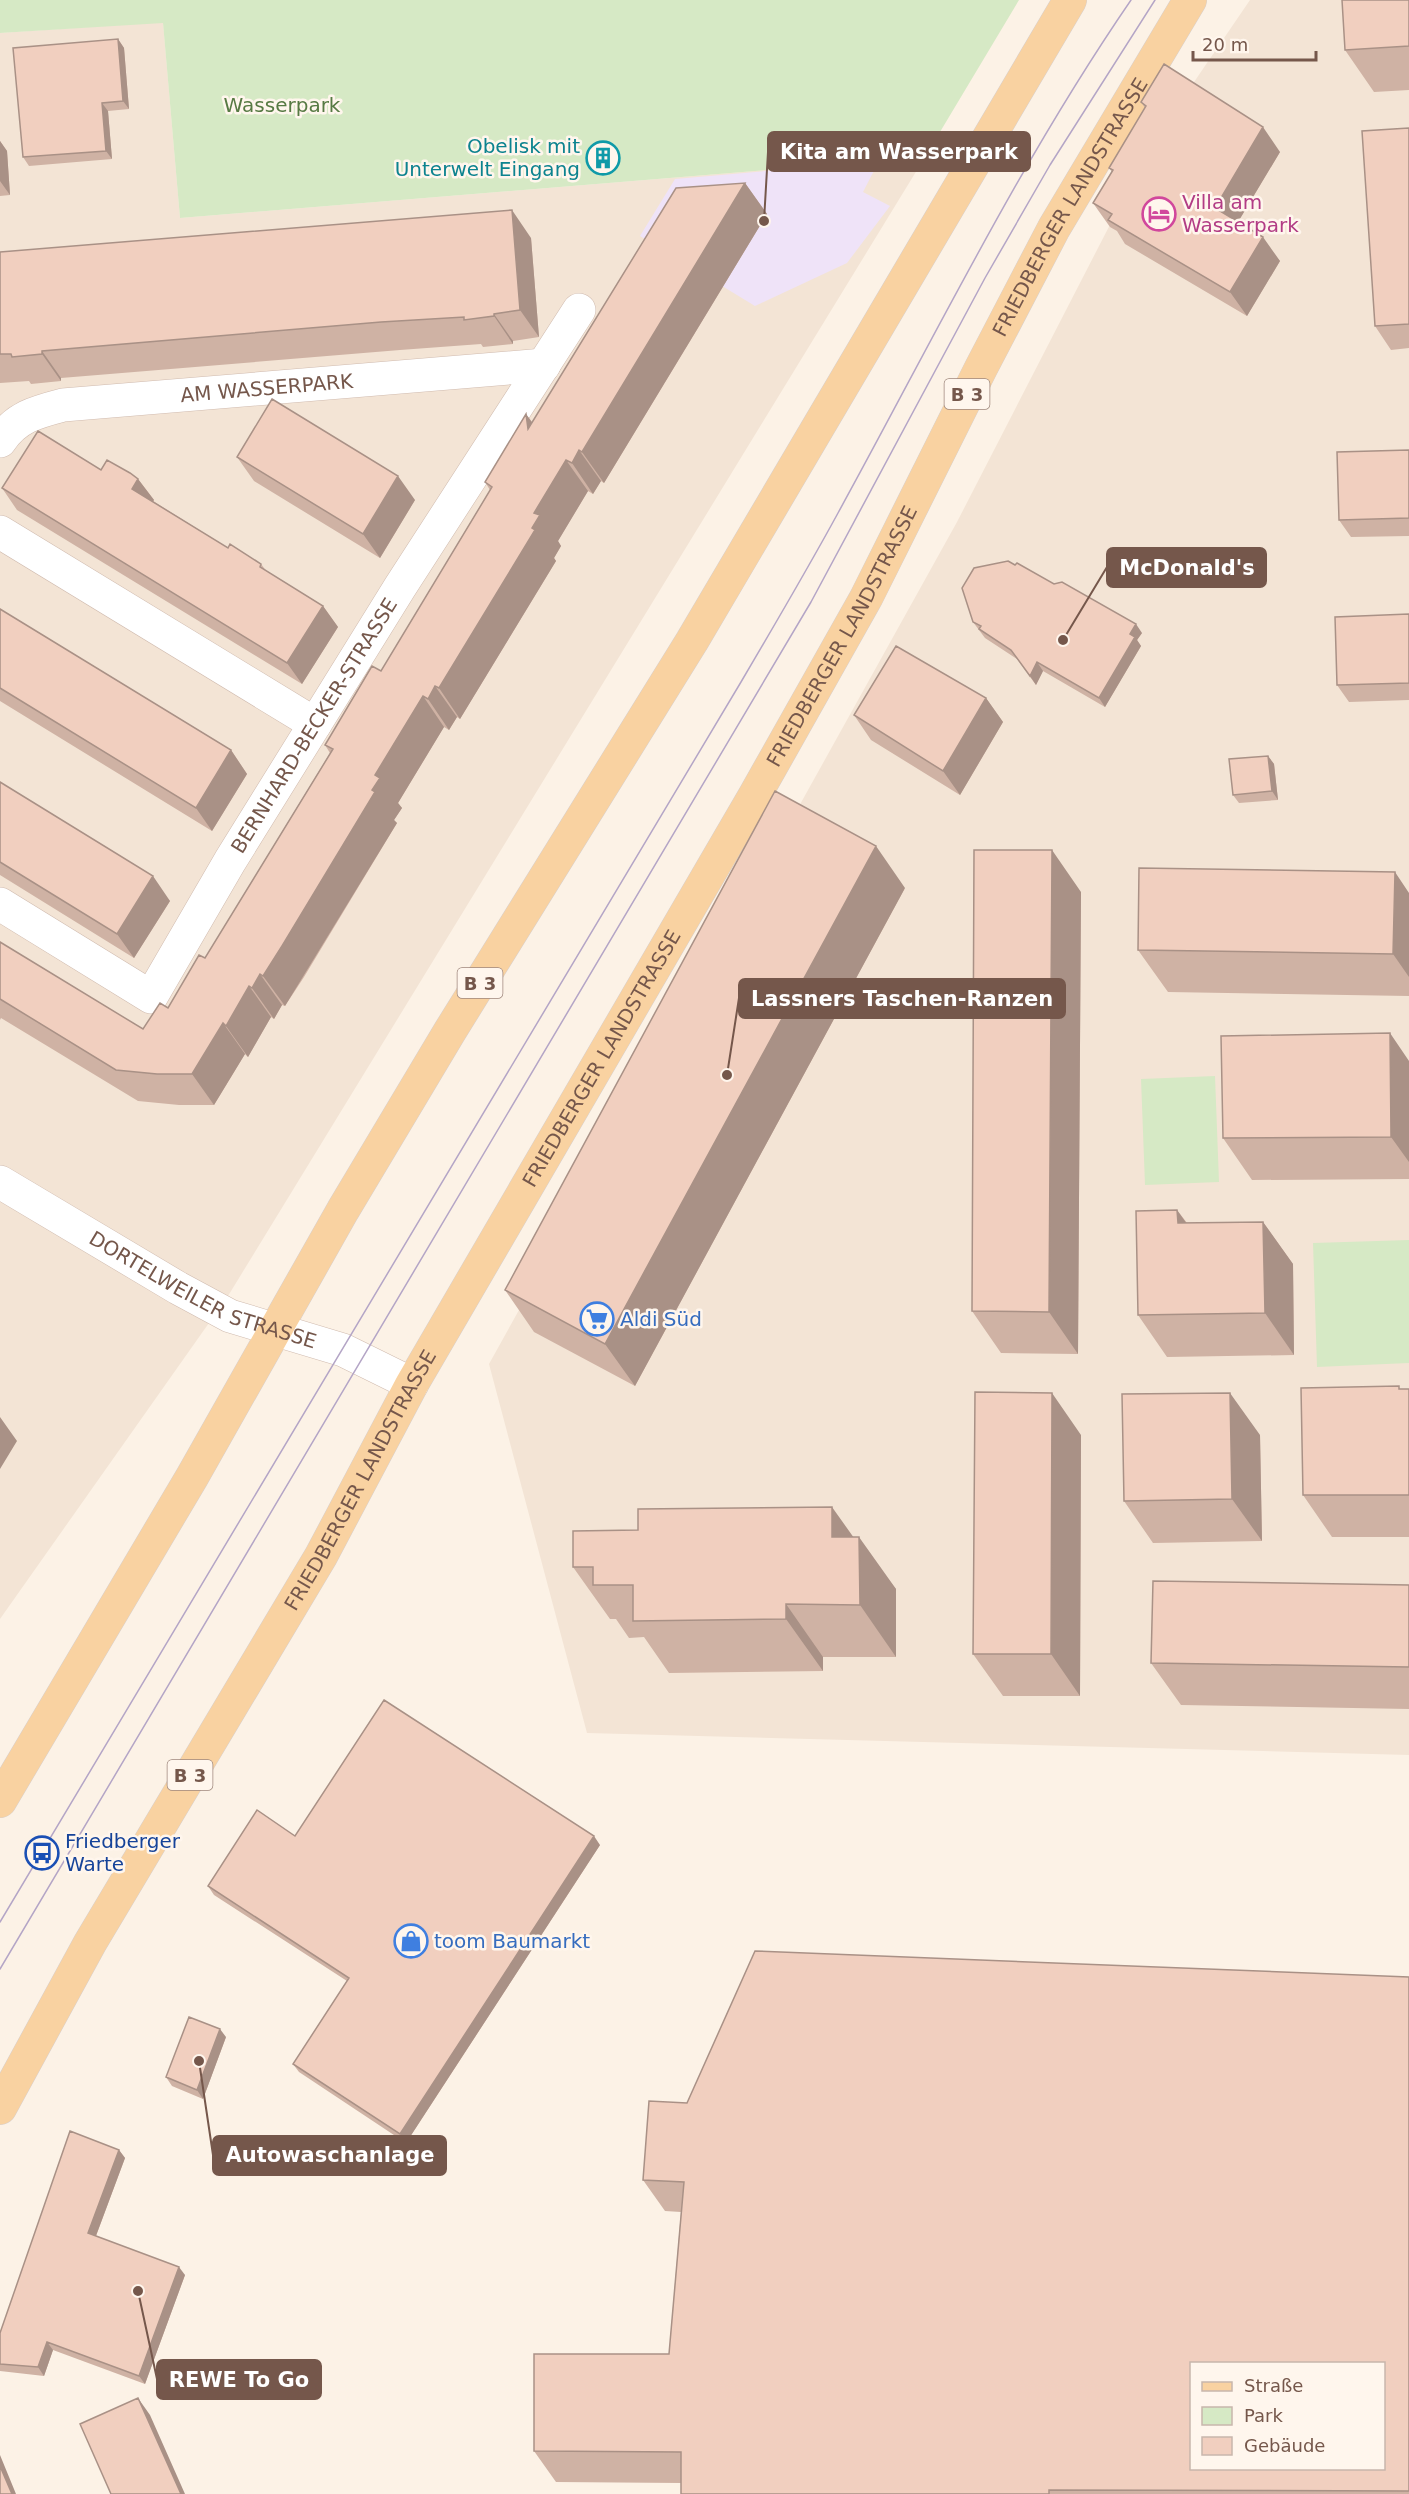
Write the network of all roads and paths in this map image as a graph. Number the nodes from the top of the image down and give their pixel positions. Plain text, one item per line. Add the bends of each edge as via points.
1 (1070, 0) edge
2 (1190, 0) edge
3 (579, 310) dead end
4 (544, 365) junction
5 (0, 441) edge
6 (0, 532) edge
7 (315, 724) junction
8 (0, 904) edge
9 (0, 1182) edge
10 (276, 1329) junction
11 (412, 1384) junction
12 (0, 1801) edge
13 (0, 2108) edge

1 - 10 main road, B 3 via 692,641 450,1031
2 - 11 main road, FRIEDBERGER LANDSTRASSE / B 3 via 1054,228 837,650
3 - 4 street, BERNHARD-BECKER-STRASSE
4 - 5 street, AM WASSERPARK via 63,405 31,413
4 - 7 street, BERNHARD-BECKER-STRASSE
6 - 7 street
7 - 8 street, BERNHARD-BECKER-STRASSE via 150,997
9 - 10 street, DORTELWEILER STRASSE via 230,1316
10 - 11 street, DORTELWEILER STRASSE via 343,1350
10 - 12 main road, B 3
11 - 13 main road, FRIEDBERGER LANDSTRASSE / B 3 via 321,1556 94,1935

